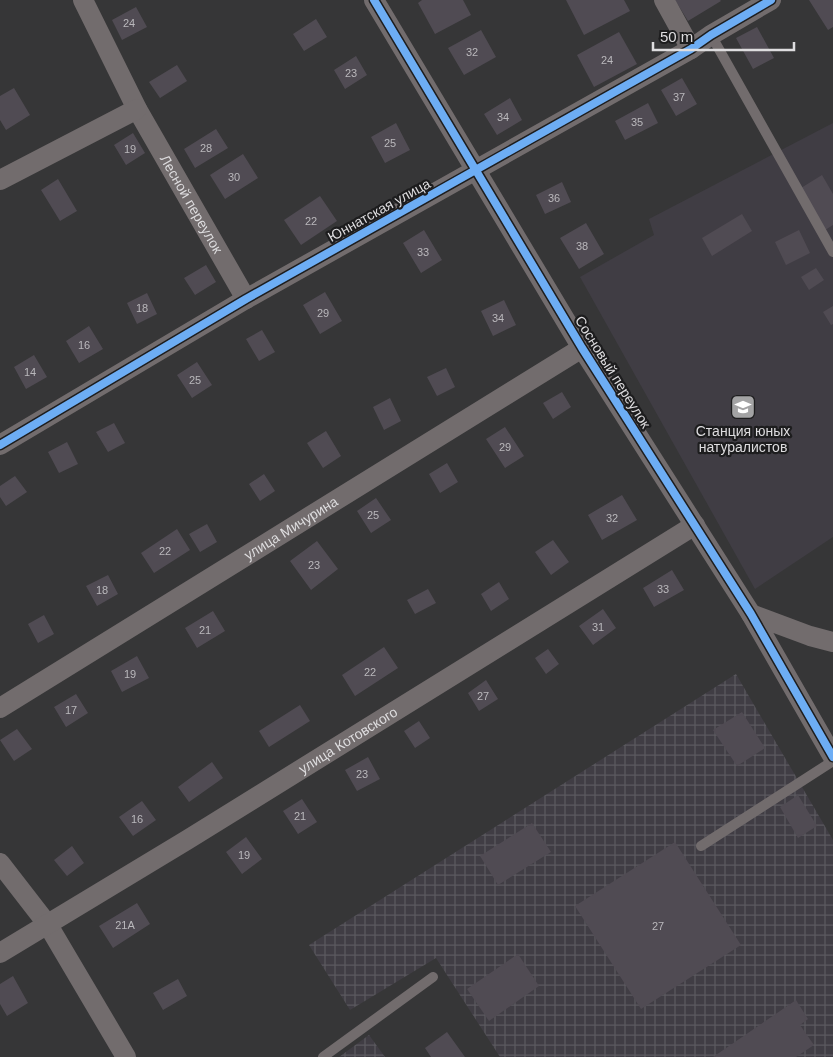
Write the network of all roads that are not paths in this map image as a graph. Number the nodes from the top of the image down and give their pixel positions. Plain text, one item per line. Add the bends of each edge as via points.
1 (83, 0) edge
2 (374, 0) edge
3 (664, 0) edge
4 (771, 0) edge
5 (711, 35) junction
6 (691, 49) junction
7 (137, 109) junction
8 (475, 171) junction
9 (0, 180) edge
10 (833, 252) edge
11 (246, 299) junction
12 (582, 348) junction
13 (0, 445) edge
14 (695, 525) junction
15 (752, 614) junction
16 (833, 642) edge
17 (0, 708) edge
18 (833, 757) edge
19 (833, 761) edge
20 (701, 846) dead end
21 (0, 863) edge
22 (48, 925) junction
23 (0, 953) edge
24 (433, 977) dead end
25 (126, 1057) edge
26 (323, 1057) edge

1 - 7 street, Лесной переулок
2 - 8 street, Сосновый переулок
3 - 6 street
4 - 5 street, Юннатская улица
5 - 6 street, Юннатская улица
5 - 10 lane
6 - 8 street, Юннатская улица
7 - 9 street
7 - 11 street, Лесной переулок
8 - 11 street, Юннатская улица
8 - 12 street, Сосновый переулок
11 - 13 street, Юннатская улица
12 - 14 street, Сосновый переулок
12 - 17 street, улица Мичурина
14 - 15 street, Сосновый переулок
14 - 22 street, улица Котовского
15 - 16 street
15 - 18 street, Сосновый переулок
19 - 20 lane
21 - 22 street
22 - 23 street, улица Котовского
22 - 25 street
24 - 26 lane

